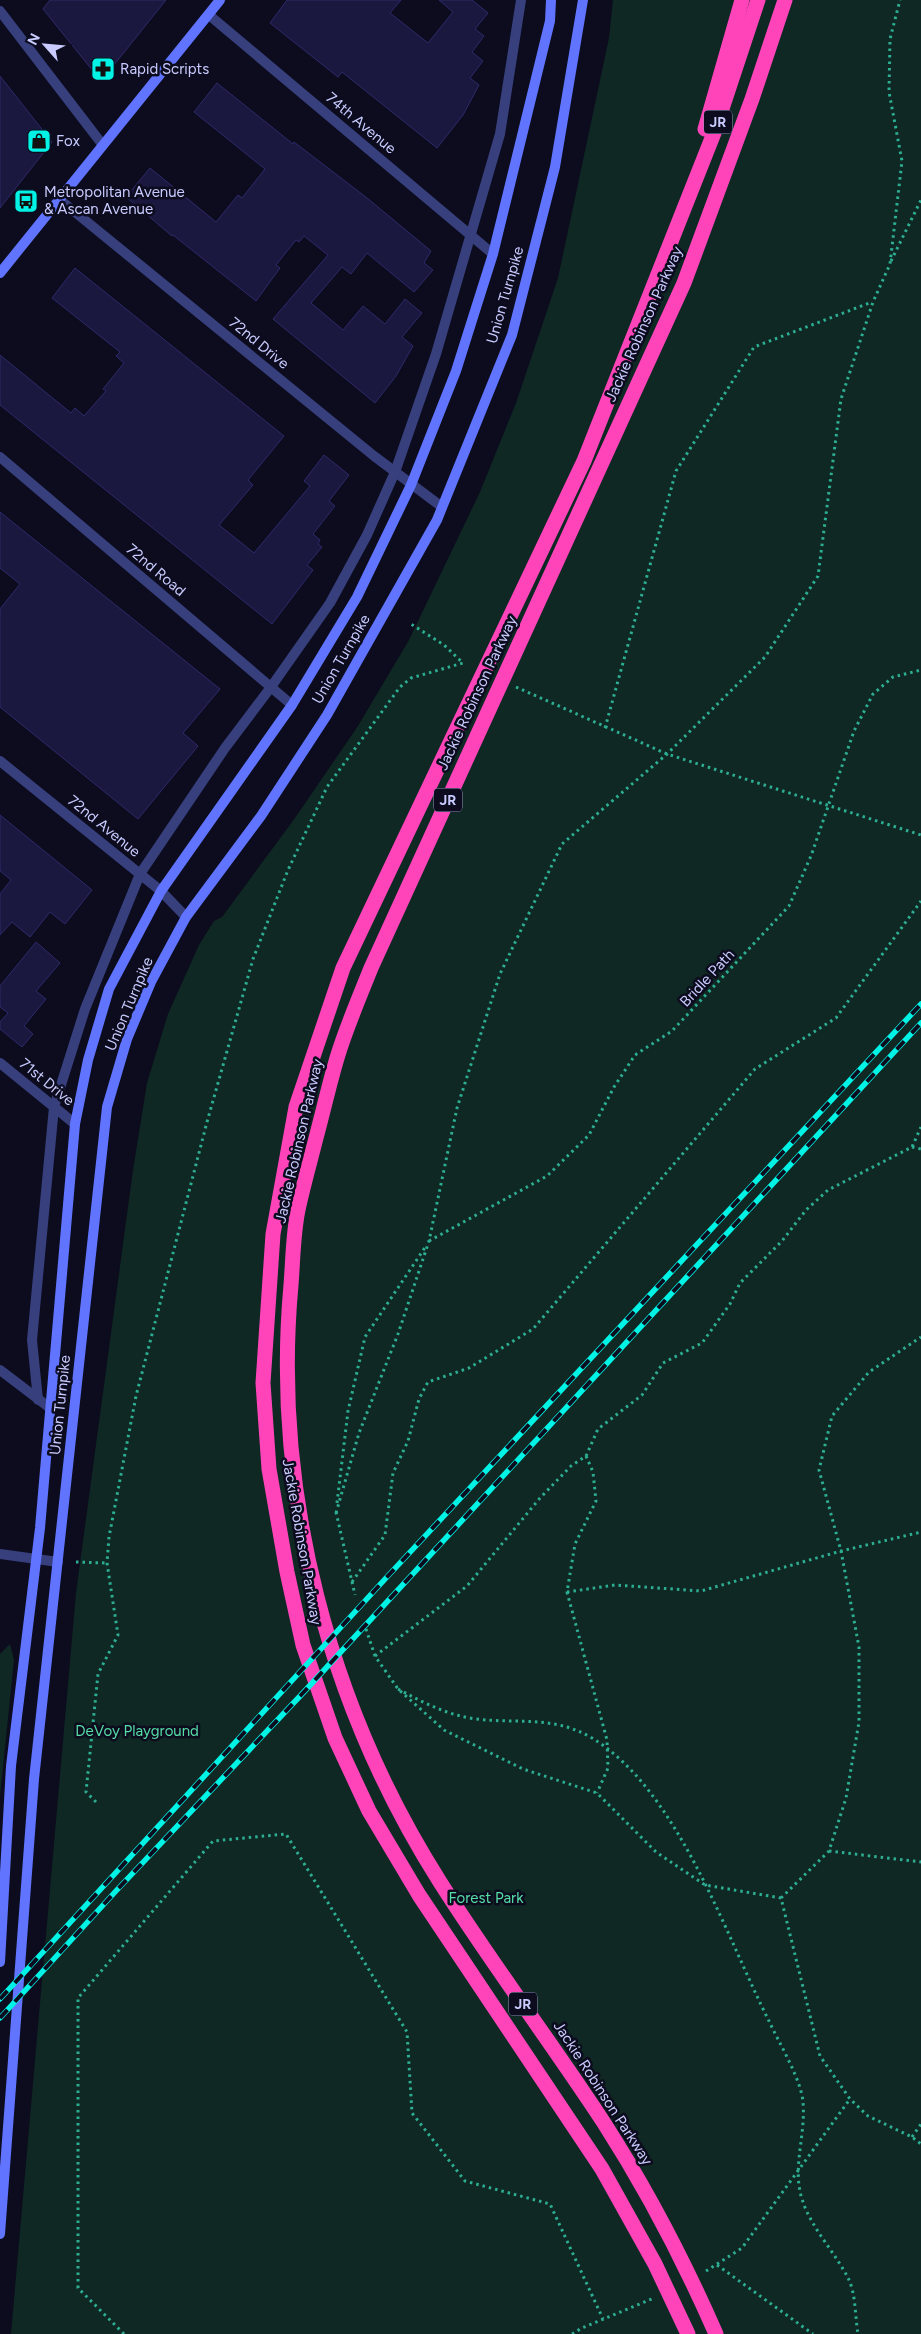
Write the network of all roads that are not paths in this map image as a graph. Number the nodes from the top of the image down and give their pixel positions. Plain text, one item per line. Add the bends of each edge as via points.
1 (220, 0) edge
2 (521, 0) edge
3 (551, 0) edge
4 (583, 0) edge
5 (742, 0) edge
6 (758, 0) edge
7 (785, 0) edge
8 (0, 11) edge
9 (209, 14) junction
10 (102, 144) junction
11 (59, 199) junction
12 (470, 235) junction
13 (672, 241) junction
14 (493, 254) junction
15 (0, 273) edge
16 (0, 457) edge
17 (395, 472) junction
18 (411, 486) junction
19 (442, 507) junction
20 (271, 687) junction
21 (292, 705) junction
22 (0, 761) edge
23 (140, 874) junction
24 (161, 892) junction
25 (186, 917) junction
26 (0, 1063) edge
27 (54, 1107) junction
28 (75, 1124) junction
29 (0, 1370) edge
30 (38, 1400) junction
31 (50, 1408) junction
32 (0, 1554) edge
33 (36, 1559) junction
34 (58, 1562) junction
35 (0, 1962) edge
36 (0, 2234) edge
37 (688, 2334) edge
38 (716, 2334) edge

1 - 9 main road
2 - 12 street, Union Turnpike via 500,134
3 - 14 main road, Union Turnpike via 550,21
4 - 19 main road, Union Turnpike via 555,167 512,335
5 - 13 highway
6 - 13 highway, Jackie Robinson Parkway / JR via 714,133
7 - 38 highway, Jackie Robinson Parkway / JR via 752,100 684,283 367,976 337,1057 298,1213 288,1312 288,1395 294,1472 306,1545 324,1622 352,1708 377,1768 440,1883 627,2160 675,2248
8 - 10 street
9 - 10 main road
9 - 12 street, 74th Avenue
10 - 11 main road
11 - 15 main road
11 - 17 street, 72nd Drive
12 - 14 street, 74th Avenue
12 - 17 street, Union Turnpike via 436,354
13 - 37 highway, Jackie Robinson Parkway / JR via 584,462 343,968 296,1107 273,1234 263,1383 269,1468 287,1572 303,1645 335,1738 369,1811 419,1895 602,2169 651,2256
14 - 18 main road, Union Turnpike via 456,371
16 - 20 street, 72nd Road
17 - 18 street, 72nd Drive
17 - 20 street, Union Turnpike via 367,535 330,603
18 - 19 street, 72nd Drive
18 - 21 main road, Union Turnpike via 357,597
19 - 25 main road, Union Turnpike via 327,715 261,816
20 - 21 street, 72nd Road
20 - 23 street, Union Turnpike via 225,748
21 - 24 main road, Union Turnpike
22 - 23 street, 72nd Avenue
23 - 24 street, 72nd Avenue
23 - 27 street, Union Turnpike via 85,1009
24 - 25 street, 72nd Avenue
24 - 28 main road, Union Turnpike via 109,989 88,1060
25 - 34 main road, Union Turnpike via 151,982 127,1039 108,1107
26 - 27 street, 71st Drive
27 - 28 street, 71st Drive
27 - 30 street, Union Turnpike via 32,1340
28 - 31 main road, Union Turnpike
29 - 30 street
30 - 31 street
31 - 33 main road, Union Turnpike
32 - 33 street
33 - 34 street
33 - 35 main road, Union Turnpike via 11,1766
34 - 36 main road, Union Turnpike via 34,1779

